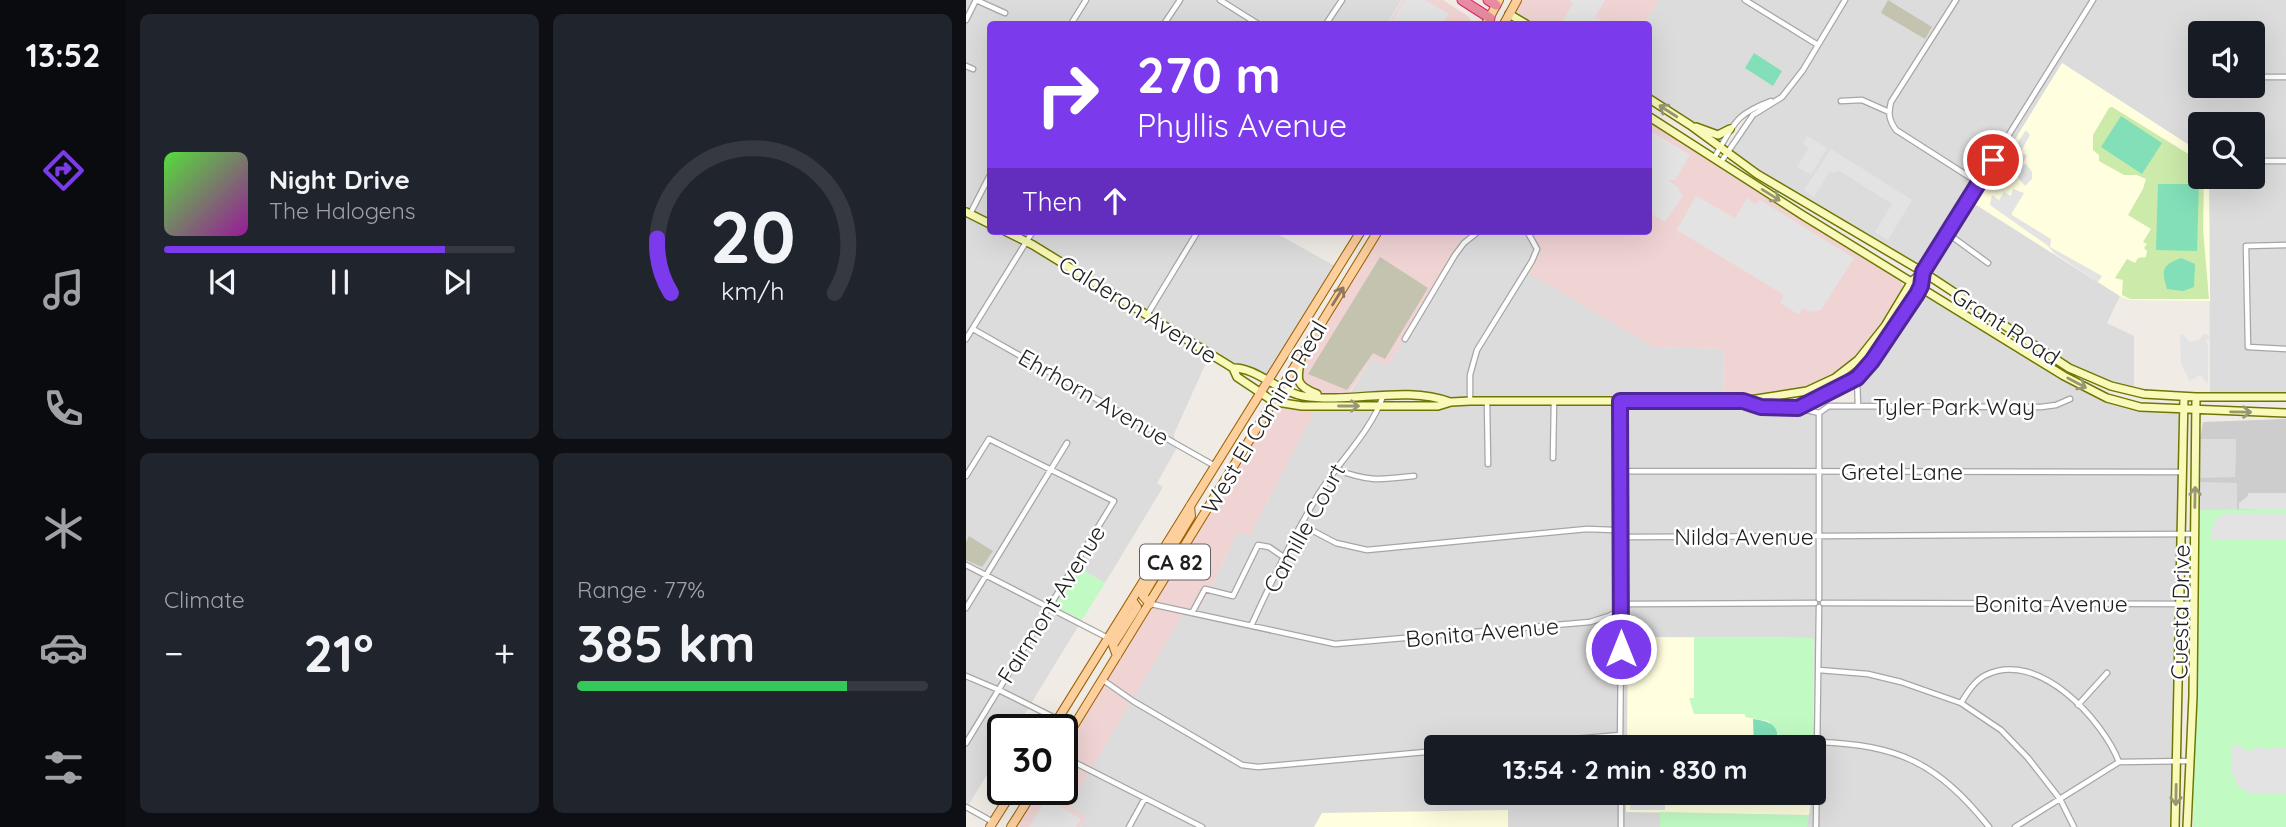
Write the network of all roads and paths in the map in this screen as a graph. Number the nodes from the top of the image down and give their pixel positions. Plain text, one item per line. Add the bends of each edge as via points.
1 (976, 0) edge
2 (1086, 0) edge
3 (1180, 0) edge
4 (1220, 0) edge
5 (1342, 0) edge
6 (1462, 0) edge
7 (1517, 0) edge
8 (1745, 0) edge
9 (1845, 0) edge
10 (1956, 0) edge
11 (2093, 0) edge
12 (1495, 2) edge
13 (1004, 13) dead end
14 (1509, 14) junction
15 (966, 20) edge
16 (1073, 21) edge
17 (1166, 21) edge
18 (1253, 21) edge
19 (1328, 21) edge
20 (1488, 21) edge
21 (1503, 21) edge
22 (1521, 21) edge
23 (1818, 45) junction
24 (966, 66) edge
25 (974, 69) dead end
26 (2265, 77) edge
27 (2286, 77) edge
28 (1782, 97) junction
29 (1652, 101) edge
30 (1841, 101) dead end
31 (1889, 111) junction
32 (1652, 119) edge
33 (1690, 125) junction
34 (1730, 129) junction
35 (1723, 151) junction
36 (1717, 160) junction
37 (2265, 160) edge
38 (2286, 161) edge
39 (987, 180) edge
40 (1979, 183) junction
41 (968, 213) edge
42 (987, 222) edge
43 (1947, 233) junction
44 (1014, 235) edge
45 (1031, 235) edge
46 (1196, 235) edge
47 (1358, 235) edge
48 (1376, 235) edge
49 (1474, 235) edge
50 (1529, 235) edge
51 (1027, 241) junction
52 (2286, 245) edge
53 (1988, 263) dead end
54 (1923, 272) junction
55 (1912, 281) junction
56 (1921, 286) junction
57 (1147, 315) junction
58 (973, 329) junction
59 (966, 339) edge
60 (1405, 339) dead end
61 (2286, 349) edge
62 (1302, 355) junction
63 (1233, 368) junction
64 (1857, 378) junction
65 (1267, 382) junction
66 (1281, 390) junction
67 (1261, 393) junction
68 (1324, 396) junction
69 (1383, 396) junction
70 (2184, 397) junction
71 (2196, 397) junction
72 (2286, 397) edge
73 (2070, 399) dead end
74 (1273, 401) junction
75 (1470, 401) junction
76 (1554, 401) junction
77 (1620, 401) junction
78 (1743, 401) junction
79 (1451, 402) junction
80 (1487, 402) junction
81 (1380, 406) junction
82 (1858, 406) junction
83 (1798, 408) junction
84 (2184, 410) junction
85 (2196, 411) junction
86 (1819, 413) junction
87 (2286, 413) edge
88 (1067, 443) dead end
89 (1553, 458) dead end
90 (1488, 464) dead end
91 (1215, 466) junction
92 (1335, 469) junction
93 (1050, 471) junction
94 (1620, 471) junction
95 (1819, 471) junction
96 (2183, 472) junction
97 (966, 476) edge
98 (1414, 476) dead end
99 (1190, 506) junction
100 (1301, 525) junction
101 (1622, 534) junction
102 (2182, 534) junction
103 (2194, 534) junction
104 (1819, 535) junction
105 (1285, 558) junction
106 (966, 565) edge
107 (986, 575) junction
108 (1132, 600) junction
109 (1819, 603) junction
110 (1150, 604) junction
111 (2180, 604) junction
112 (2194, 604) junction
113 (966, 608) edge
114 (1049, 608) junction
115 (1621, 608) junction
116 (1192, 613) junction
117 (1251, 626) junction
118 (1108, 639) junction
119 (1117, 656) junction
120 (1819, 670) junction
121 (2107, 673) dead end
122 (966, 676) edge
123 (1102, 679) junction
124 (999, 690) junction
125 (1961, 703) junction
126 (2078, 705) junction
127 (1045, 714) edge
128 (1061, 714) edge
129 (1078, 719) edge
130 (1620, 735) edge
131 (1818, 735) edge
132 (966, 743) edge
133 (1826, 743) edge
134 (1424, 752) edge
135 (2190, 761) junction
136 (2119, 762) junction
137 (2177, 763) junction
138 (1078, 764) edge
139 (1145, 798) junction
140 (2060, 799) junction
141 (1004, 805) edge
142 (1025, 805) edge
143 (1621, 805) edge
144 (1817, 805) edge
145 (966, 807) edge
146 (992, 825) edge
147 (1011, 827) edge
148 (1129, 827) edge
149 (1202, 827) edge
150 (1622, 827) edge
151 (1816, 827) edge
152 (1989, 827) edge
153 (2015, 827) edge
154 (2074, 827) edge
155 (2175, 827) edge
156 (2187, 827) edge

1 - 13 street
1 - 15 street
2 - 16 street
3 - 17 street
4 - 18 street
5 - 19 street
6 - 20 highway
7 - 14 main road
8 - 23 street
9 - 23 street
10 - 31 street
11 - 40 street
12 - 14 main road
12 - 20 main road
14 - 21 main road
14 - 22 main road
23 - 28 street
24 - 25 street
26 - 27 street
28 - 34 street via 1748,110
28 - 35 street via 1753,114
33 -> 29 main road, Grant Road
30 - 31 street via 1862,100
31 - 40 street via 1896,130
32 - 36 main road, Grant Road
33 - 34 main road via 1718,135
33 - 35 main road, Grant Road
34 - 35 street
35 - 36 street
35 - 54 main road, Grant Road
36 -> 55 main road, Grant Road
37 - 38 street
39 - 41 street
40 - 43 street
41 - 42 main road
43 - 53 street
43 - 54 street
44 - 51 main road, Calderon Avenue
45 - 51 street
46 - 57 street
47 - 65 main road, West El Camino Real / CA 82
62 -> 48 main road, West El Camino Real / CA 82
49 - 60 street via 1455,256
50 - 75 street via 1537,249 1477,350 1470,375
51 - 57 main road, Calderon Avenue
51 - 58 street
52 - 61 street via 2246,246 2248,347
54 - 55 main road
54 - 56 main road
54 - 70 main road, Grant Road via 2069,368 2111,386
55 - 56 main road, Grant Road
55 - 78 main road via 1870,346 1850,368 1807,391
56 - 64 main road
56 -> 84 main road, Grant Road via 2099,395 2140,407
57 - 63 main road, Calderon Avenue
58 - 59 street
58 - 91 street, Ehrhorn Avenue
62 - 66 main road, West El Camino Real / CA 82
62 - 68 main road via 1299,383
63 - 65 main road, Calderon Avenue via 1245,369
63 - 67 main road, Calderon Avenue via 1237,377
64 - 82 street
64 - 83 main road
65 - 66 main road, Calderon Avenue
65 - 67 main road, West El Camino Real / CA 82
66 - 68 main road, Calderon Avenue
66 - 74 main road, West El Camino Real / CA 82
67 - 74 main road, Calderon Avenue
67 - 91 main road, West El Camino Real / CA 82
68 - 69 main road, Calderon Avenue
69 - 79 main road, Calderon Avenue via 1424,395
69 - 81 street, Camille Court
70 - 71 main road, Grant Road
70 - 84 main road, Cuesta Drive
71 - 72 main road, Grant Road
71 - 85 main road, Cuesta Drive
73 - 82 street, Tyler Park Way via 2040,407
74 -> 81 main road via 1302,406
74 - 110 main road, West El Camino Real / CA 82
75 - 79 main road
75 - 80 main road
76 - 77 main road
76 - 80 main road
76 - 89 street
77 - 78 main road
77 - 94 street
78 - 83 main road via 1761,407
79 - 81 main road
80 - 90 street
81 - 92 street, Camille Court
82 - 86 street, Tyler Park Way via 1829,406
83 - 86 street, Tyler Park Way
84 - 85 main road, Grant Road
84 - 96 main road, Cuesta Drive
85 -> 87 main road, Grant Road
103 -> 85 main road, Cuesta Drive
86 - 95 street
88 - 93 street
91 - 99 main road, West El Camino Real / CA 82
92 - 98 street via 1374,480
92 - 100 street, Camille Court
93 - 97 street via 989,439
93 - 107 street
93 - 114 street, Fairmont Avenue via 1114,501
94 - 95 street, Gretel Lane
94 - 101 street
95 - 96 street, Gretel Lane
95 - 104 street
96 - 102 main road, Cuesta Drive
99 - 108 main road, West El Camino Real / CA 82
99 - 110 main road via 1191,516 1143,596
100 - 101 street, Nilda Avenue via 1336,543 1367,550 1587,529
100 - 105 street, Camille Court
101 - 104 street, Nilda Avenue
101 - 115 street
102 - 103 street, Nilda Avenue
102 - 104 street, Nilda Avenue
102 - 111 main road, Cuesta Drive
103 - 112 main road, Cuesta Drive
104 - 109 street
105 - 116 street via 1258,545 1233,596 1205,589
105 - 117 street, Camille Court
106 - 107 street
107 - 113 street
107 - 114 street
108 - 118 main road, West El Camino Real / CA 82
108 - 119 main road via 1137,607 1113,645
109 - 111 street, Bonita Avenue
109 - 115 street, Bonita Avenue via 1630,604
109 - 120 street
110 - 116 street, Bonita Avenue
110 - 119 main road, West El Camino Real / CA 82
111 - 112 street, Bonita Avenue
111 - 137 main road, Cuesta Drive
112 - 135 main road, Cuesta Drive
114 - 118 street
114 - 124 street, Fairmont Avenue
115 - 117 street, Bonita Avenue via 1590,622 1346,643
115 - 130 street
116 - 117 street, Bonita Avenue
118 - 128 main road, West El Camino Real / CA 82
119 - 123 main road, West El Camino Real / CA 82
120 - 125 street via 1868,674
120 - 131 street
121 - 126 street
122 - 124 street
123 - 129 main road, West El Camino Real / CA 82
123 - 134 street via 1242,765
124 - 127 street
124 - 132 street, Fairmont Avenue
125 - 126 street via 1985,676 2014,670 2047,678
125 - 140 street via 2001,730
126 - 136 street via 2112,744
133 - 152 street via 1854,743 1896,752 1933,772 1966,798
135 - 137 street
135 - 156 main road, Cuesta Drive
136 - 137 street
136 - 140 street
137 -> 155 main road, Cuesta Drive
138 - 139 street
139 - 148 street
139 - 149 street
140 - 153 street
140 - 154 street
141 - 146 main road
142 - 147 main road
143 - 150 street
144 - 151 street
145 - 146 street

